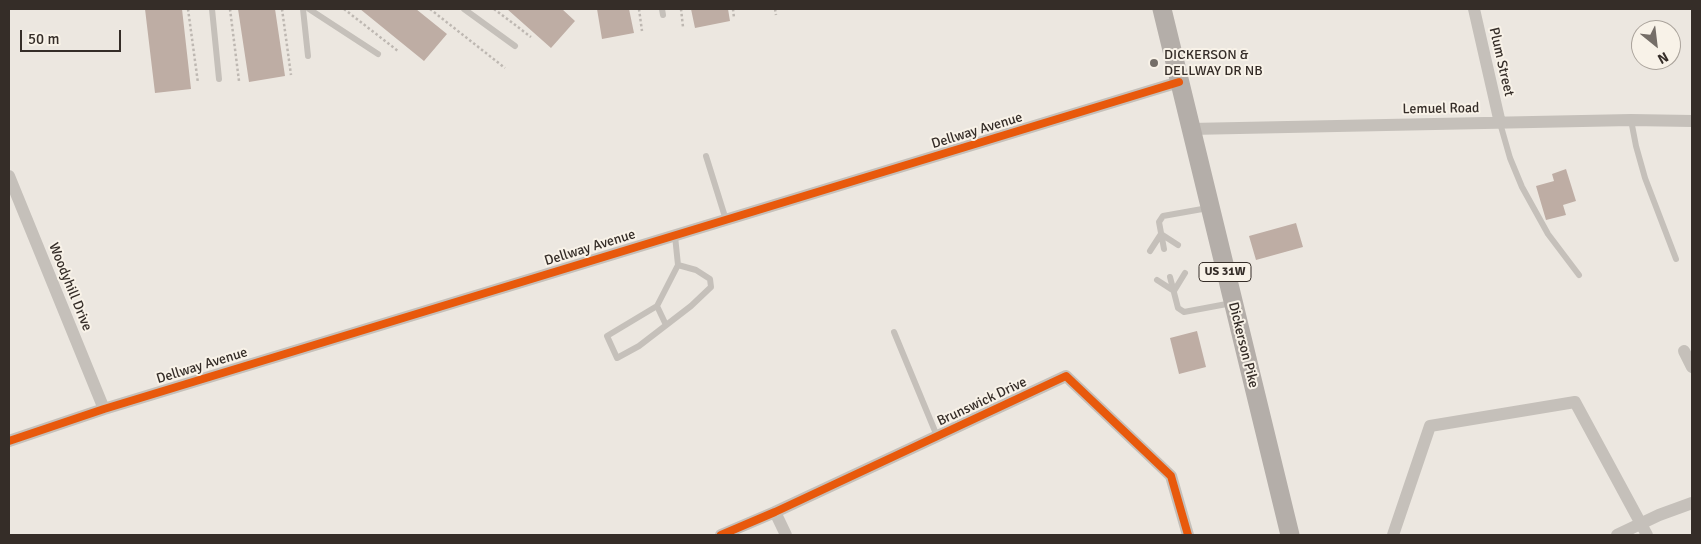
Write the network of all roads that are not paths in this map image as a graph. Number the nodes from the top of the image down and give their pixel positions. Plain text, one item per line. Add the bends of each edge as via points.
1 (212, 9) edge
2 (303, 9) edge
3 (310, 9) edge
4 (464, 9) edge
5 (1162, 9) edge
6 (1474, 9) edge
7 (515, 46) dead end
8 (378, 54) dead end
9 (308, 56) dead end
10 (219, 79) dead end
11 (1179, 82) junction
12 (1631, 120) junction
13 (1692, 121) edge
14 (1500, 123) junction
15 (1190, 129) junction
16 (706, 156) dead end
17 (9, 176) edge
18 (1210, 208) junction
19 (726, 220) junction
20 (1161, 234) junction
21 (675, 236) junction
22 (1178, 246) dead end
23 (1164, 249) dead end
24 (1150, 251) dead end
25 (1676, 259) dead end
26 (678, 265) junction
27 (1185, 273) dead end
28 (1579, 275) dead end
29 (1170, 277) dead end
30 (1157, 280) dead end
31 (1174, 291) junction
32 (1233, 302) junction
33 (657, 306) junction
34 (666, 325) junction
35 (894, 332) dead end
36 (1684, 352) dead end
37 (1692, 367) edge
38 (104, 409) junction
39 (938, 436) junction
40 (9, 441) edge
41 (1692, 504) edge
42 (775, 512) junction
43 (1643, 530) edge
44 (721, 535) edge
45 (786, 535) edge
46 (1188, 535) edge
47 (1290, 535) edge
48 (1393, 535) edge
49 (1617, 535) edge

1 - 10 lane
2 - 9 lane
3 - 8 lane
4 - 7 lane
5 - 11 main road, Dickerson Pike / US 31W
6 - 14 street, Plum Street
11 - 15 main road, Dickerson Pike / US 31W
11 - 19 street, Dellway Avenue
12 - 13 street, Lemuel Road
12 - 14 street, Lemuel Road
12 - 25 lane via 1645,178
14 - 15 street, Lemuel Road
14 - 28 lane via 1522,187 1548,234
15 - 18 main road, Dickerson Pike / US 31W
16 - 19 lane
17 - 38 street, Woodyhill Drive
18 - 20 lane via 1163,216 1159,222
18 - 32 main road, Dickerson Pike / US 31W
19 - 21 street, Dellway Avenue
20 - 22 lane
20 - 23 lane
20 - 24 lane
21 - 26 lane
21 - 38 street, Dellway Avenue
26 - 33 lane
26 - 34 lane via 696,270 710,279 711,287
27 - 31 lane
29 - 31 lane
30 - 31 lane
31 - 32 lane via 1178,308 1184,312
32 - 47 main road, Dickerson Pike / US 31W
33 - 34 lane
33 - 34 lane via 607,336 617,358
35 - 39 lane
36 - 37 street
38 - 40 street, Dellway Avenue
39 - 42 street, Brunswick Drive
39 - 46 street, Brunswick Drive via 1066,376 1171,476
41 - 43 street via 1659,515
42 - 44 street, Brunswick Drive
42 - 45 street
43 - 48 street via 1574,402 1430,426
43 - 49 street

